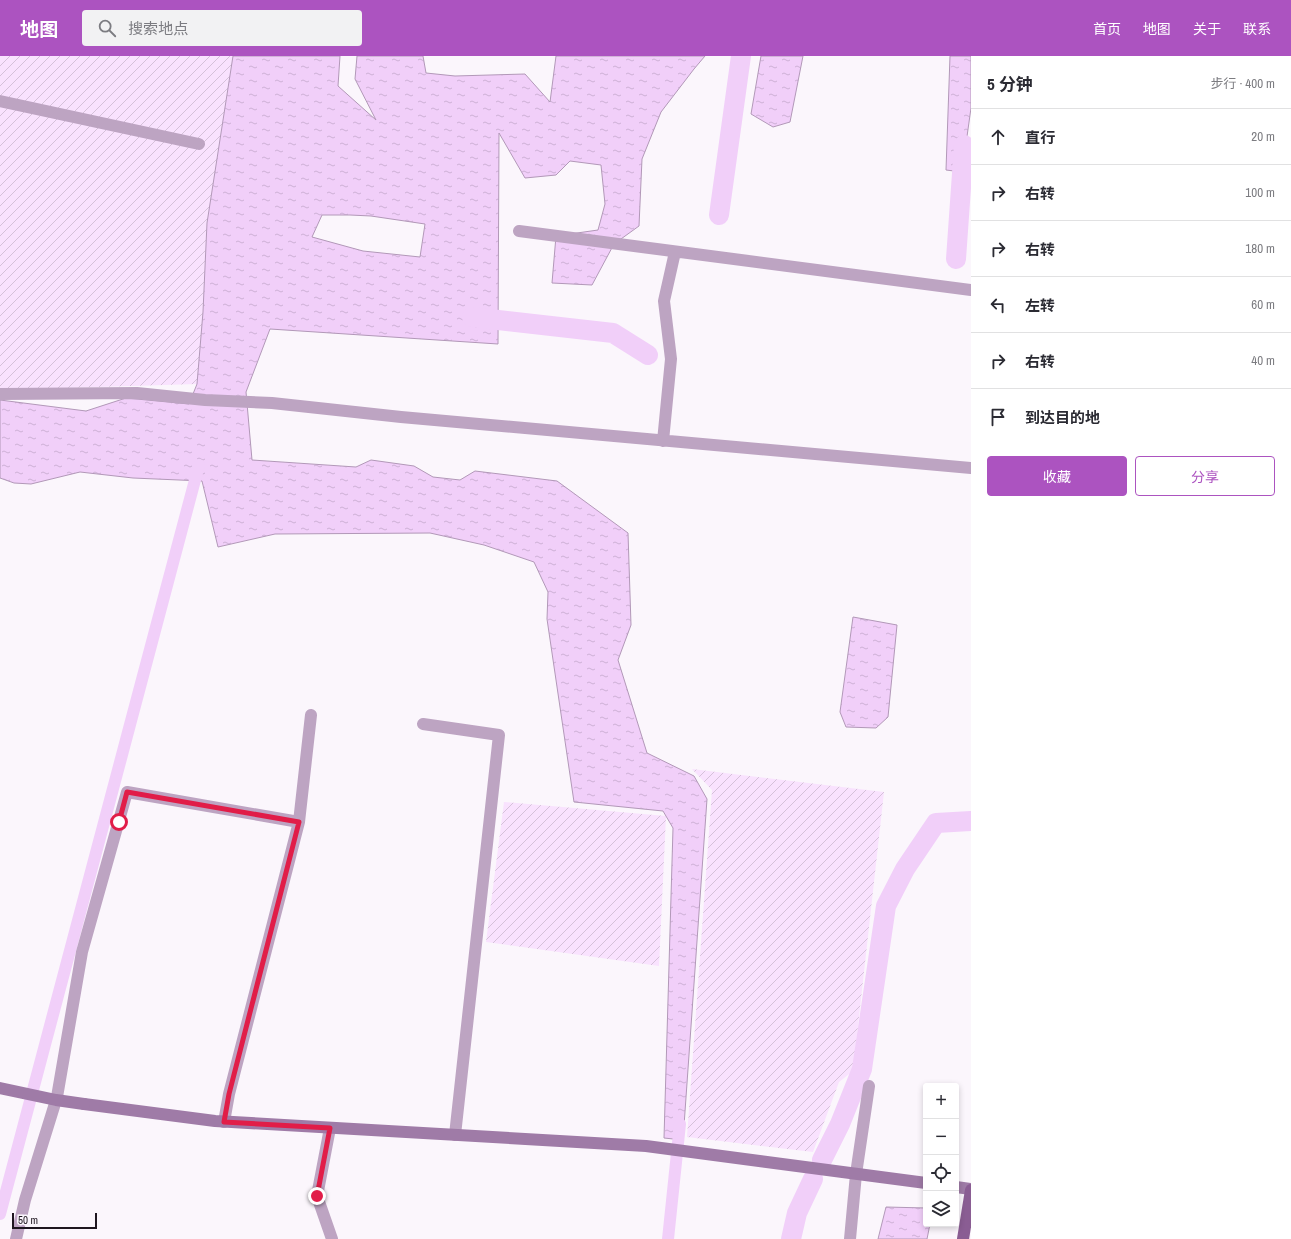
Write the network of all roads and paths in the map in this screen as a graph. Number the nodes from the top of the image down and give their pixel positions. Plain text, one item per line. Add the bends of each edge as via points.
1 (0, 101) edge
2 (199, 144) dead end
3 (519, 231) dead end
4 (675, 252) junction
5 (971, 290) edge
6 (0, 394) edge
7 (664, 441) junction
8 (971, 468) edge
9 (311, 715) dead end
10 (423, 724) dead end
11 (299, 822) junction
12 (869, 1086) dead end
13 (0, 1088) edge
14 (224, 1122) junction
15 (330, 1128) junction
16 (455, 1135) junction
17 (856, 1174) junction
18 (923, 1183) edge
19 (959, 1188) edge
20 (971, 1190) edge
21 (16, 1239) edge
22 (332, 1239) edge
23 (850, 1239) edge
24 (963, 1239) edge

1 - 2 street
3 - 4 street
4 - 5 street
4 - 7 street via 664,301 671,359
6 - 7 street via 137,393 272,403
7 - 8 street
9 - 11 street
10 - 16 street via 500,735
11 - 14 street
11 - 21 street via 127,792 82,952 57,1097 25,1200
12 - 17 street
13 - 14 street, bridge via 56,1100
14 - 15 street
15 - 16 street
15 - 22 street via 317,1196
16 - 17 street via 646,1146
17 - 18 street
17 - 23 street
19 - 20 street
20 - 24 main road

